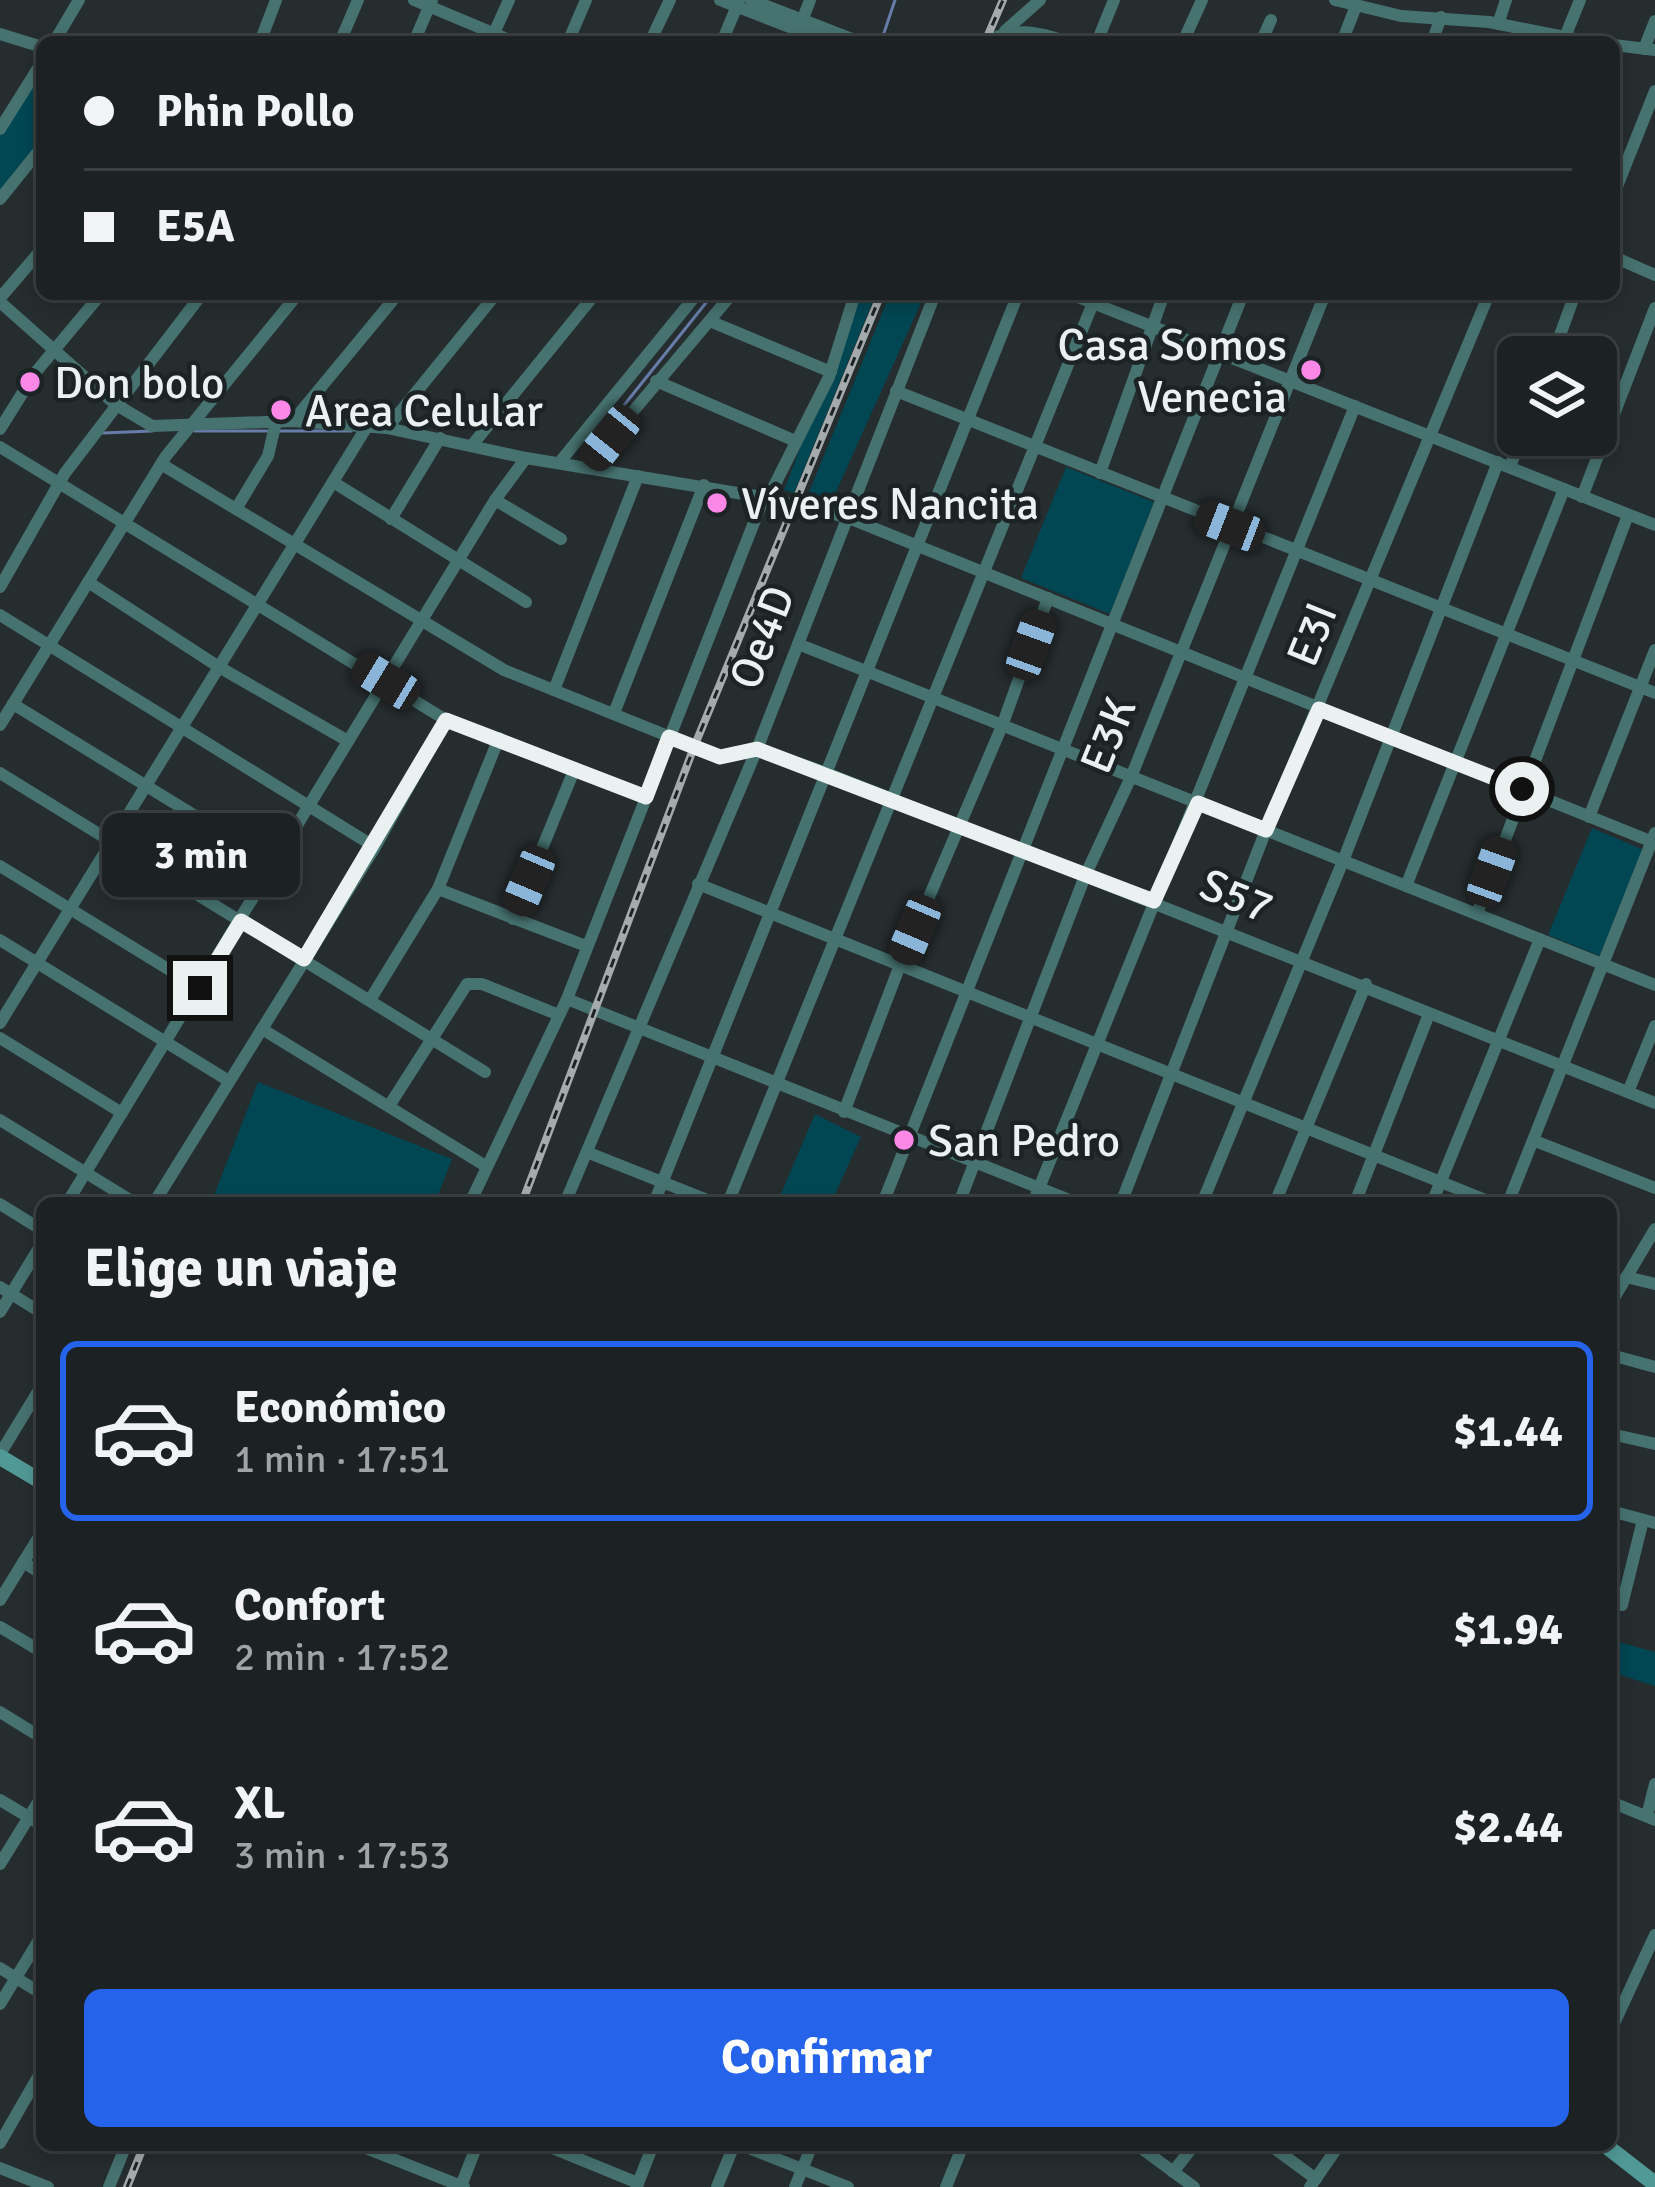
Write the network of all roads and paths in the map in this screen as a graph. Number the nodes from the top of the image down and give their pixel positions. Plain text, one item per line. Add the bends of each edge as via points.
1 (79, 0) edge
2 (276, 0) edge
3 (358, 0) edge
4 (414, 0) edge
5 (509, 0) edge
6 (586, 0) edge
7 (670, 0) edge
8 (720, 0) edge
9 (751, 0) edge
10 (810, 0) edge
11 (1040, 0) edge
12 (1114, 0) edge
13 (1202, 0) edge
14 (1335, 0) edge
15 (1428, 0) edge
16 (1506, 0) edge
17 (1580, 0) edge
18 (430, 3) edge
19 (738, 4) edge
20 (1356, 6) junction
21 (1420, 16) junction
22 (1441, 17) junction
23 (1271, 20) dead end
24 (1655, 21) edge
25 (1498, 24) junction
26 (1516, 27) junction
27 (798, 31) edge
28 (1005, 31) junction
29 (0, 34) edge
30 (58, 36) edge
31 (262, 36) edge
32 (343, 36) edge
33 (416, 36) edge
34 (488, 36) edge
35 (493, 36) edge
36 (571, 36) edge
37 (653, 36) edge
38 (725, 36) edge
39 (996, 36) edge
40 (1034, 36) edge
41 (1099, 36) edge
42 (1186, 36) edge
43 (1264, 36) edge
44 (1344, 36) edge
45 (1434, 36) edge
46 (1514, 36) edge
47 (1556, 36) edge
48 (1566, 36) edge
49 (36, 45) edge
50 (1649, 50) edge
51 (36, 72) edge
52 (1655, 91) edge
53 (0, 129) edge
54 (36, 154) edge
55 (1620, 179) edge
56 (0, 199) edge
57 (36, 256) edge
58 (1620, 259) edge
59 (1655, 274) edge
60 (0, 300) edge
61 (96, 300) edge
62 (197, 300) edge
63 (293, 300) edge
64 (393, 300) edge
65 (491, 300) edge
66 (590, 300) edge
67 (692, 300) edge
68 (728, 300) edge
69 (853, 300) edge
70 (933, 300) edge
71 (1016, 300) edge
72 (1086, 300) edge
73 (1162, 300) edge
74 (1242, 300) edge
75 (1322, 300) edge
76 (1488, 300) edge
77 (1573, 300) edge
78 (1093, 303) junction
79 (1655, 308) edge
80 (712, 322) junction
81 (1153, 326) junction
82 (1560, 336) edge
83 (53, 352) junction
84 (1221, 352) junction
85 (831, 372) junction
86 (1289, 378) junction
87 (656, 381) junction
88 (896, 392) junction
89 (115, 404) junction
90 (1355, 406) junction
91 (967, 418) junction
92 (276, 422) junction
93 (293, 422) junction
94 (192, 424) junction
95 (163, 425) junction
96 (366, 428) junction
97 (387, 428) junction
98 (0, 429) edge
99 (440, 438) junction
100 (1432, 438) junction
101 (793, 440) junction
102 (473, 444) junction
103 (1034, 446) junction
104 (0, 448) edge
105 (1509, 456) edge
106 (526, 458) junction
107 (164, 460) junction
108 (559, 463) junction
109 (1504, 465) junction
110 (587, 466) junction
111 (1100, 472) junction
112 (638, 476) junction
113 (333, 482) junction
114 (704, 485) junction
115 (62, 486) junction
116 (1564, 489) junction
117 (766, 497) junction
118 (1582, 497) junction
119 (495, 500) junction
120 (1166, 500) junction
121 (236, 509) junction
122 (1628, 515) junction
123 (846, 518) junction
124 (392, 519) junction
125 (1653, 519) edge
126 (124, 523) junction
127 (1230, 526) junction
128 (561, 539) dead end
129 (295, 544) junction
130 (916, 544) junction
131 (1298, 553) junction
132 (460, 562) junction
133 (984, 572) junction
134 (1372, 581) junction
135 (88, 582) junction
136 (0, 586) edge
137 (1048, 598) junction
138 (526, 602) dead end
139 (258, 604) junction
140 (1442, 609) junction
141 (0, 615) edge
142 (421, 621) junction
143 (1114, 625) junction
144 (1507, 635) junction
145 (798, 644) junction
146 (50, 645) junction
147 (1655, 650) edge
148 (1178, 652) junction
149 (1574, 661) junction
150 (219, 667) junction
151 (866, 672) junction
152 (1245, 680) junction
153 (386, 681) junction
154 (1640, 686) junction
155 (554, 690) junction
156 (1655, 693) edge
157 (934, 699) junction
158 (13, 704) junction
159 (1319, 709) junction
160 (614, 713) junction
161 (446, 720) junction
162 (0, 725) edge
163 (1002, 726) junction
164 (182, 728) junction
165 (1390, 735) junction
166 (669, 737) junction
167 (499, 738) junction
168 (348, 741) junction
169 (757, 749) junction
170 (1064, 750) junction
171 (1456, 763) junction
172 (575, 768) junction
173 (824, 772) junction
174 (0, 773) edge
175 (1132, 777) junction
176 (146, 786) junction
177 (1522, 789) junction
178 (646, 797) junction
179 (893, 800) junction
180 (1198, 803) junction
181 (311, 806) junction
182 (1589, 817) junction
183 (959, 827) junction
184 (1266, 830) junction
185 (1654, 840) edge
186 (112, 841) junction
187 (374, 847) junction
188 (1021, 853) junction
189 (1343, 861) junction
190 (275, 865) junction
191 (0, 866) edge
192 (1084, 876) junction
193 (698, 884) junction
194 (1406, 886) junction
195 (438, 890) junction
196 (1154, 901) junction
197 (70, 909) junction
198 (768, 912) junction
199 (1477, 914) junction
200 (513, 919) junction
201 (241, 921) junction
202 (1228, 932) junction
203 (836, 939) junction
204 (1540, 939) junction
205 (0, 940) edge
206 (586, 946) junction
207 (304, 959) junction
208 (1302, 960) junction
209 (37, 963) junction
210 (900, 965) junction
211 (1605, 965) junction
212 (1366, 984) junction
213 (1655, 985) edge
214 (200, 988) junction
215 (965, 991) junction
216 (567, 998) junction
217 (370, 1000) junction
218 (1429, 1014) junction
219 (559, 1016) junction
220 (1029, 1016) junction
221 (0, 1023) edge
222 (1655, 1026) edge
223 (641, 1028) junction
224 (262, 1029) junction
225 (0, 1038) edge
226 (429, 1039) junction
227 (166, 1042) junction
228 (1496, 1042) junction
229 (1097, 1044) junction
230 (713, 1058) junction
231 (1564, 1067) junction
232 (485, 1072) dead end
233 (1172, 1073) junction
234 (230, 1081) junction
235 (778, 1084) junction
236 (1628, 1092) junction
237 (1243, 1102) junction
238 (1655, 1103) edge
239 (388, 1106) junction
240 (844, 1112) junction
241 (122, 1113) junction
242 (0, 1120) edge
243 (1306, 1127) junction
244 (908, 1138) junction
245 (1535, 1141) junction
246 (589, 1154) junction
247 (1374, 1154) junction
248 (975, 1162) junction
249 (484, 1165) junction
250 (86, 1173) junction
251 (663, 1182) junction
252 (1441, 1182) junction
253 (1655, 1188) edge
254 (1038, 1189) junction
255 (71, 1197) edge
256 (125, 1197) edge
257 (158, 1197) edge
258 (472, 1197) edge
259 (569, 1197) edge
260 (657, 1197) edge
261 (700, 1197) edge
262 (731, 1197) edge
263 (885, 1197) edge
264 (961, 1197) edge
265 (1035, 1197) edge
266 (1060, 1197) edge
267 (1123, 1197) edge
268 (1204, 1197) edge
269 (1277, 1197) edge
270 (1356, 1197) edge
271 (1435, 1197) edge
272 (1478, 1197) edge
273 (1511, 1197) edge
274 (0, 1204) edge
275 (36, 1225) edge
276 (1655, 1229) edge
277 (36, 1252) edge
278 (1626, 1277) junction
279 (1655, 1285) edge
280 (5, 1291) edge
281 (1617, 1293) edge
282 (36, 1309) edge
283 (0, 1312) edge
284 (1617, 1357) edge
285 (1655, 1367) edge
286 (36, 1395) edge
287 (1617, 1435) edge
288 (1655, 1444) edge
289 (0, 1455) edge
290 (36, 1478) edge
291 (1617, 1513) edge
292 (1649, 1521) edge
293 (36, 1541) edge
294 (23, 1562) junction
295 (36, 1570) edge
296 (0, 1600) edge
297 (1622, 1605) dead end
298 (0, 1627) edge
299 (36, 1648) edge
300 (0, 1712) edge
301 (36, 1734) edge
302 (1655, 1784) edge
303 (0, 1800) edge
304 (1617, 1804) edge
305 (36, 1806) edge
306 (29, 1817) junction
307 (1651, 1818) edge
308 (36, 1822) edge
309 (0, 1864) edge
310 (1655, 1935) edge
311 (36, 1945) edge
312 (1649, 1965) edge
313 (0, 1968) edge
314 (16, 1978) junction
315 (36, 1990) edge
316 (0, 2004) edge
317 (1617, 2020) edge
318 (36, 2081) edge
319 (4, 2125) edge
320 (0, 2143) edge
321 (124, 2151) edge
322 (373, 2151) edge
323 (475, 2151) edge
324 (558, 2151) edge
325 (651, 2151) edge
326 (735, 2151) edge
327 (754, 2151) edge
328 (810, 2151) edge
329 (961, 2151) edge
330 (1145, 2151) edge
331 (1190, 2151) edge
332 (1277, 2151) edge
333 (1336, 2151) edge
334 (1612, 2151) edge
335 (0, 2168) edge
336 (802, 2169) junction
337 (1174, 2172) junction
338 (1313, 2183) edge
339 (1650, 2184) edge
340 (637, 2185) edge
341 (463, 2186) edge
342 (48, 2187) edge
343 (109, 2187) edge
344 (717, 2187) edge
345 (795, 2187) edge
346 (848, 2187) edge
347 (946, 2187) edge
348 (1194, 2187) edge

1 - 30 street
2 - 31 street
3 - 32 street
4 - 18 street
5 - 35 street
6 - 36 street
7 - 37 street
8 - 19 street
9 - 27 street
10 - 27 street
11 - 28 street
12 - 41 street
13 - 42 street
14 - 20 street
15 - 21 street
16 - 25 street
17 - 48 street
18 - 33 street
18 - 34 street
19 - 27 street
19 - 38 street
20 - 21 street
20 - 44 street
21 - 22 street
22 - 25 street
22 - 45 street
23 - 43 street
24 - 50 street
25 - 26 street
26 - 46 street
26 - 47 street
28 - 39 street
28 - 40 street
29 - 49 street
51 - 53 street
52 - 55 street
54 - 56 street
57 - 60 street
58 - 59 street
60 - 83 street
61 - 83 street
62 - 89 street
63 - 94 street
64 - 93 street
65 - 97 street
66 - 102 street
67 - 108 street
68 - 80 street
69 - 85 street
70 - 88 street, Oe4D
71 - 91 street
72 - 78 street
73 - 81 street
74 - 84 street
75 - 86 street, E3K
76 - 100 street, E3I
77 - 82 street
78 - 81 street
78 - 103 street
79 - 118 street
80 - 85 street
80 - 87 street
81 - 84 street
81 - 111 street
83 - 89 street
83 - 98 street
84 - 86 street
84 - 120 street
85 - 101 street
86 - 90 street
86 - 127 street, E3K
87 - 101 street
87 - 110 street
88 - 91 street
88 - 123 street, Oe4D
89 - 95 street
89 - 115 street
90 - 100 street
90 - 131 street
91 - 103 street
91 - 130 street
92 - 93 street
92 - 94 street
92 - 121 street via 268,456
93 - 96 street
94 - 95 street
94 - 107 street
95 - 107 street
96 - 97 street
96 - 113 street
97 - 99 street
99 - 102 street
99 - 124 street
100 - 109 street
100 - 134 street, E3I
101 - 117 street
102 - 106 street
103 - 111 street
103 - 133 street
104 - 115 street
105 - 109 street
106 - 108 street
106 - 119 street
107 - 121 street
107 - 126 street
108 - 110 street
109 - 116 street
109 - 140 street
110 - 112 street
111 - 120 street
112 - 114 street
112 - 155 street
113 - 124 street
113 - 129 street
114 - 117 street
114 - 160 street
115 - 126 street
115 - 136 street
116 - 118 street
116 - 144 street
117 - 123 street
117 - 166 street
118 - 122 street
119 - 128 street
119 - 132 street
120 - 127 street
120 - 143 street
121 - 129 street
122 - 125 street
122 - 149 street
123 - 130 street
123 - 145 street, Oe4D
124 - 132 street
126 - 135 street
126 - 139 street
127 - 131 street
127 - 148 street, E3K
129 - 139 street
129 - 142 street
130 - 133 street
130 - 151 street
131 - 134 street
131 - 152 street
132 - 138 street
132 - 142 street
133 - 137 street
133 - 157 street
134 - 140 street
134 - 159 street, E3I
135 - 146 street
135 - 150 street
137 - 143 street
137 - 163 street
139 - 150 street
139 - 153 street
140 - 144 street
140 - 165 street
141 - 146 street
142 - 153 street
142 - 155 street
143 - 148 street
143 - 170 street
144 - 149 street
144 - 171 street
145 - 151 street
145 - 169 street, Oe4D
146 - 158 street
146 - 164 street
147 - 154 street
148 - 152 street
148 - 175 street, E3K
149 - 154 street
149 - 177 street
150 - 164 street
150 - 168 street
151 - 157 street
151 - 173 street
152 - 159 street
152 - 180 street
153 - 161 street
153 - 168 street
154 - 156 street
154 - 182 street
155 - 160 street
157 - 163 street
157 - 179 street
158 - 162 street
158 - 176 street
159 - 165 street
159 - 184 street, E3I
160 - 166 street
161 - 167 street
161 - 187 street
163 - 170 street
163 - 183 street
164 - 176 street
164 - 181 street
165 - 171 street
165 - 189 street
166 - 169 street via 720,757
166 - 178 street
167 - 172 street
167 - 195 street
168 - 181 street
169 - 173 street, S57
169 - 193 street, Oe4D
170 - 175 street
170 - 188 street
171 - 177 street
171 - 194 street
172 - 178 street
172 - 200 street
173 - 179 street, S57
173 - 198 street
174 - 186 street
175 - 180 street
175 - 192 street, E3K
176 - 186 street
176 - 190 street
177 - 182 street
177 - 199 street
178 - 206 street
179 - 183 street, S57
179 - 203 street
180 - 184 street
180 - 196 street
181 - 187 street
181 - 190 street
182 - 185 street
183 - 188 street, S57
183 - 210 street
184 - 189 street
184 - 202 street, E3I
185 - 211 street
186 - 197 street
186 - 201 street
187 - 207 street
188 - 192 street, S57
188 - 215 street
189 - 194 street
189 - 208 street
190 - 201 street
191 - 197 street
192 - 196 street, S57
192 - 220 street, E3K
193 - 198 street
193 - 223 street, Oe4D
194 - 199 street
195 - 200 street
195 - 217 street
196 - 202 street, S57
196 - 229 street
197 - 209 street
197 - 214 street
198 - 203 street
198 - 230 street
199 - 204 street
200 - 206 street
201 - 207 street
201 - 214 street
202 - 208 street, S57
202 - 233 street, E3I
203 - 210 street
203 - 235 street
204 - 211 street
204 - 228 street
205 - 209 street
206 - 216 street
207 - 217 street
207 - 224 street
208 - 212 street, S57
208 - 237 street
209 - 221 street
209 - 227 street
210 - 215 street
210 - 240 street
211 - 213 street
211 - 231 street
212 - 218 street, S57
212 - 243 street
214 - 227 street
215 - 220 street
215 - 244 street
216 - 219 street
216 - 223 street
217 - 226 street
218 - 228 street, S57
218 - 247 street
219 - 226 street via 482,984 459,991
219 - 249 street
220 - 229 street
220 - 248 street, E3K
222 - 236 street
223 - 230 street
223 - 246 street, Oe4D
224 - 234 street
224 - 239 street
225 - 241 street
226 - 232 street
226 - 239 street
227 - 234 street
227 - 241 street
228 - 231 street, S57
228 - 252 street
229 - 233 street
229 - 254 street
230 - 235 street
230 - 251 street
231 - 236 street, S57
231 - 245 street
233 - 237 street
233 - 267 street, E3I
234 - 257 street
235 - 240 street
235 - 262 street
236 - 238 street, S57
237 - 243 street
237 - 268 street
239 - 249 street
240 - 244 street
241 - 250 street
242 - 250 street
243 - 247 street
243 - 269 street
244 - 248 street
244 - 263 street
245 - 253 street
245 - 273 street
246 - 251 street
246 - 259 street, Oe4D
247 - 252 street
247 - 270 street
248 - 254 street
248 - 264 street, E3K
249 - 258 street
250 - 255 street
250 - 256 street
251 - 260 street
251 - 261 street
252 - 271 street
252 - 272 street
254 - 265 street
254 - 266 street
274 - 275 street
276 - 278 street
277 - 280 street
278 - 279 street
278 - 281 street
280 - 282 street
280 - 283 street
284 - 285 street
286 - 289 street
287 - 288 street
289 - 290 main road
291 - 292 street
292 - 297 street
293 - 294 street
294 - 295 street
294 - 296 street
298 - 299 street
300 - 301 street
302 - 307 street
303 - 306 street
304 - 307 street
305 - 306 street
306 - 308 street
306 - 309 street
310 - 312 street
311 - 314 street
312 - 317 street
313 - 314 street
314 - 315 street
314 - 316 street
318 - 319 street
319 - 320 street
321 - 343 street
322 - 341 street
323 - 341 street
324 - 340 street
325 - 340 street
326 - 344 street
327 - 336 street
328 - 336 street
329 - 347 street
330 - 337 street
331 - 337 street
332 - 338 street
333 - 338 street
334 - 339 main road
335 - 342 street
336 - 345 street
336 - 346 street
337 - 348 street

